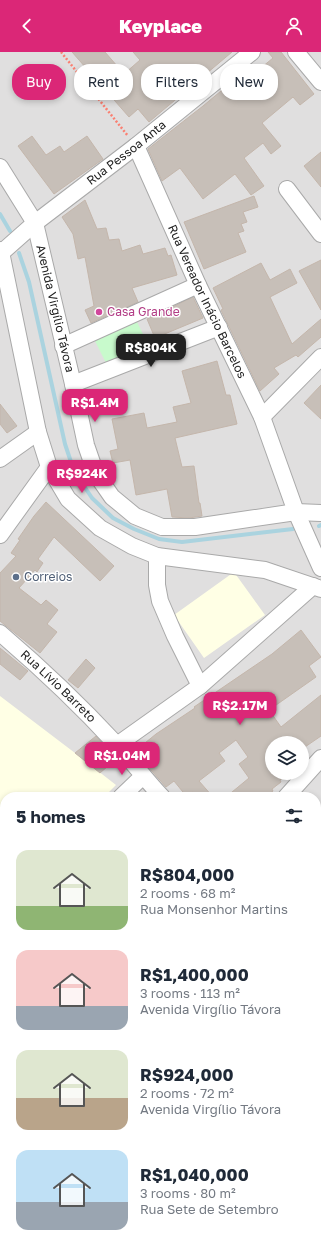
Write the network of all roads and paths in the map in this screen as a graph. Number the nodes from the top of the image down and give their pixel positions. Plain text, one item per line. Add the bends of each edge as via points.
1 (61, 52) edge
2 (252, 52) edge
3 (296, 52) edge
4 (321, 82) edge
5 (136, 146) junction
6 (0, 167) edge
7 (287, 189) dead end
8 (35, 223) junction
9 (321, 234) edge
10 (0, 252) edge
11 (198, 285) junction
12 (219, 327) junction
13 (63, 346) junction
14 (321, 357) edge
15 (73, 384) junction
16 (262, 417) junction
17 (38, 432) junction
18 (0, 459) edge
19 (49, 467) junction
20 (296, 512) junction
21 (321, 513) edge
22 (0, 535) edge
23 (157, 556) junction
24 (321, 568) edge
25 (317, 587) edge
26 (0, 632) edge
27 (200, 686) junction
28 (117, 745) junction
29 (321, 758) edge
30 (143, 776) junction
31 (126, 792) edge
32 (157, 792) edge
33 (290, 792) edge

1 - 5 path
2 - 5 street, Rua Pessoa Anta
3 - 4 street
5 - 8 street, Rua Pessoa Anta
5 - 11 street, Rua Vereador Inácio Barcelos
6 - 8 street, Avenida Virgílio Távora
7 - 9 street
8 - 10 street, Rua Pessoa Anta
8 - 13 street, Avenida Virgílio Távora
10 - 17 street
11 - 12 street, Rua Vereador Inácio Barcelos
11 - 13 street
12 - 15 street
12 - 16 street, Rua Vereador Inácio Barcelos
13 - 15 street, Avenida Virgílio Távora
14 - 16 street
15 - 20 street, Avenida Virgílio Távora via 86,445 96,474 112,497 135,516 162,527 195,527
16 - 20 street, Rua Vereador Inácio Barcelos
17 - 18 street
17 - 19 street
19 - 22 street
19 - 23 street via 68,499 100,528 132,546
20 - 21 street, Avenida Virgílio Távora
20 - 24 street, Rua Vereador Inácio Barcelos
23 - 25 street via 264,570
23 - 27 street via 160,601
25 - 27 street
26 - 28 street, Rua Lívio Barreto via 62,689
27 - 28 street
28 - 30 street, Rua Lívio Barreto
29 - 33 street
30 - 31 street
30 - 32 street, Rua Lívio Barreto

